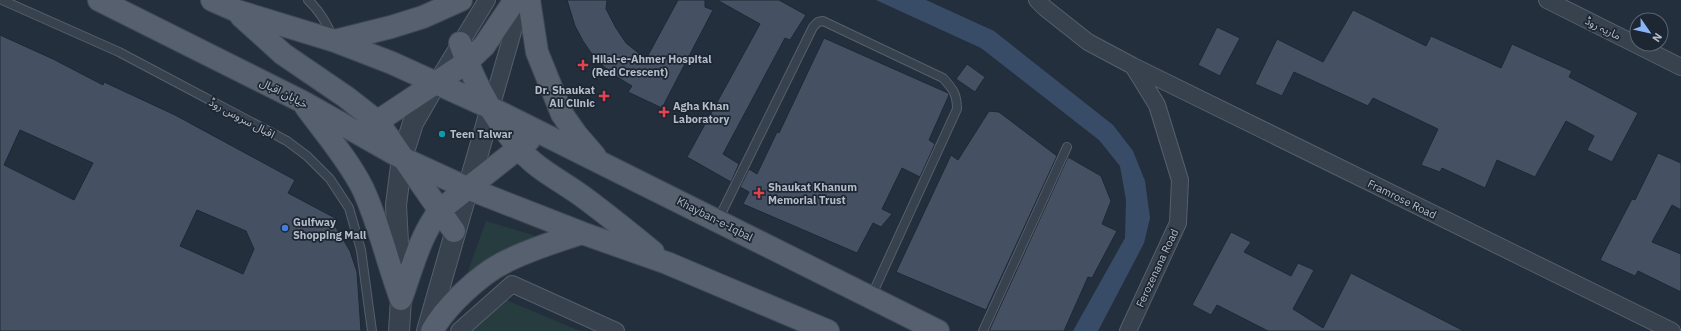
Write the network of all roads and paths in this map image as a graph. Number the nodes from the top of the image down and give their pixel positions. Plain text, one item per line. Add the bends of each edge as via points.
1 (2, 0) edge
2 (99, 0) edge
3 (212, 0) edge
4 (308, 0) edge
5 (461, 0) edge
6 (488, 0) edge
7 (515, 0) edge
8 (522, 0) edge
9 (529, 0) edge
10 (1037, 0) edge
11 (1547, 0) edge
12 (237, 12) junction
13 (335, 42) junction
14 (464, 52) junction
15 (1133, 66) junction
16 (1681, 67) edge
17 (436, 83) junction
18 (303, 102) junction
19 (491, 108) junction
20 (369, 127) junction
21 (540, 133) junction
22 (1067, 147) dead end
23 (518, 148) junction
24 (402, 158) junction
25 (600, 162) junction
26 (467, 188) junction
27 (440, 210) junction
28 (718, 221) junction
29 (454, 231) junction
30 (582, 233) junction
31 (667, 263) junction
32 (486, 274) junction
33 (512, 284) junction
34 (871, 297) junction
35 (401, 299) junction
36 (1649, 325) edge
37 (372, 331) edge
38 (399, 331) edge
39 (427, 331) edge
40 (432, 331) edge
41 (459, 331) edge
42 (616, 331) edge
43 (828, 331) edge
44 (938, 331) edge
45 (983, 331) edge
46 (1128, 331) edge
47 (1672, 331) edge

1 - 37 lane, اقبال سروس روڈ via 119,52 287,141 307,156 330,179 349,208 361,250
2 - 18 main road, خیابان اقبال
3 - 12 main road
4 - 13 lane via 323,17
5 - 13 main road via 391,27
6 - 14 street
7 - 14 main road via 484,46
8 - 19 street
9 - 25 main road via 537,52 562,114
10 - 15 street, Ferozenana Road via 1088,42
11 - 16 street, ماریہ روڈ
12 - 13 main road
12 - 20 main road via 283,54 346,97
13 - 17 main road
14 - 17 main road
14 - 19 main road
15 - 36 street, Framrose Road
15 - 46 street, Ferozenana Road via 1158,105 1180,180 1178,223
17 - 19 main road, Khayban-e-Iqbal
17 - 20 main road
17 - 24 street via 413,123
18 - 20 main road, خیابان اقبال
18 - 35 main road via 348,162 362,187 374,215
19 - 21 main road, Khayban-e-Iqbal
19 - 23 main road
19 - 26 street
20 - 24 main road, خیابان اقبال
21 - 23 main road
21 - 25 main road, Khayban-e-Iqbal
22 - 45 lane
23 - 26 main road
23 - 31 main road
24 - 26 main road, خیابان اقبال
24 - 27 main road
24 - 35 street via 396,205
25 - 28 main road, Khayban-e-Iqbal
26 - 27 main road
26 - 29 street
26 - 30 main road
27 - 29 main road
27 - 35 main road via 432,220 421,244
28 - 34 main road, Khayban-e-Iqbal
28 - 34 lane via 813,27 818,22 823,21 943,78 952,87 957,98 957,109
29 - 39 street
30 - 31 main road
30 - 32 main road via 504,262
31 - 43 main road
32 - 33 street
32 - 40 main road via 452,304
33 - 41 street
33 - 42 street
34 - 44 main road, Khayban-e-Iqbal
35 - 38 street
36 - 47 street, Framrose Road

